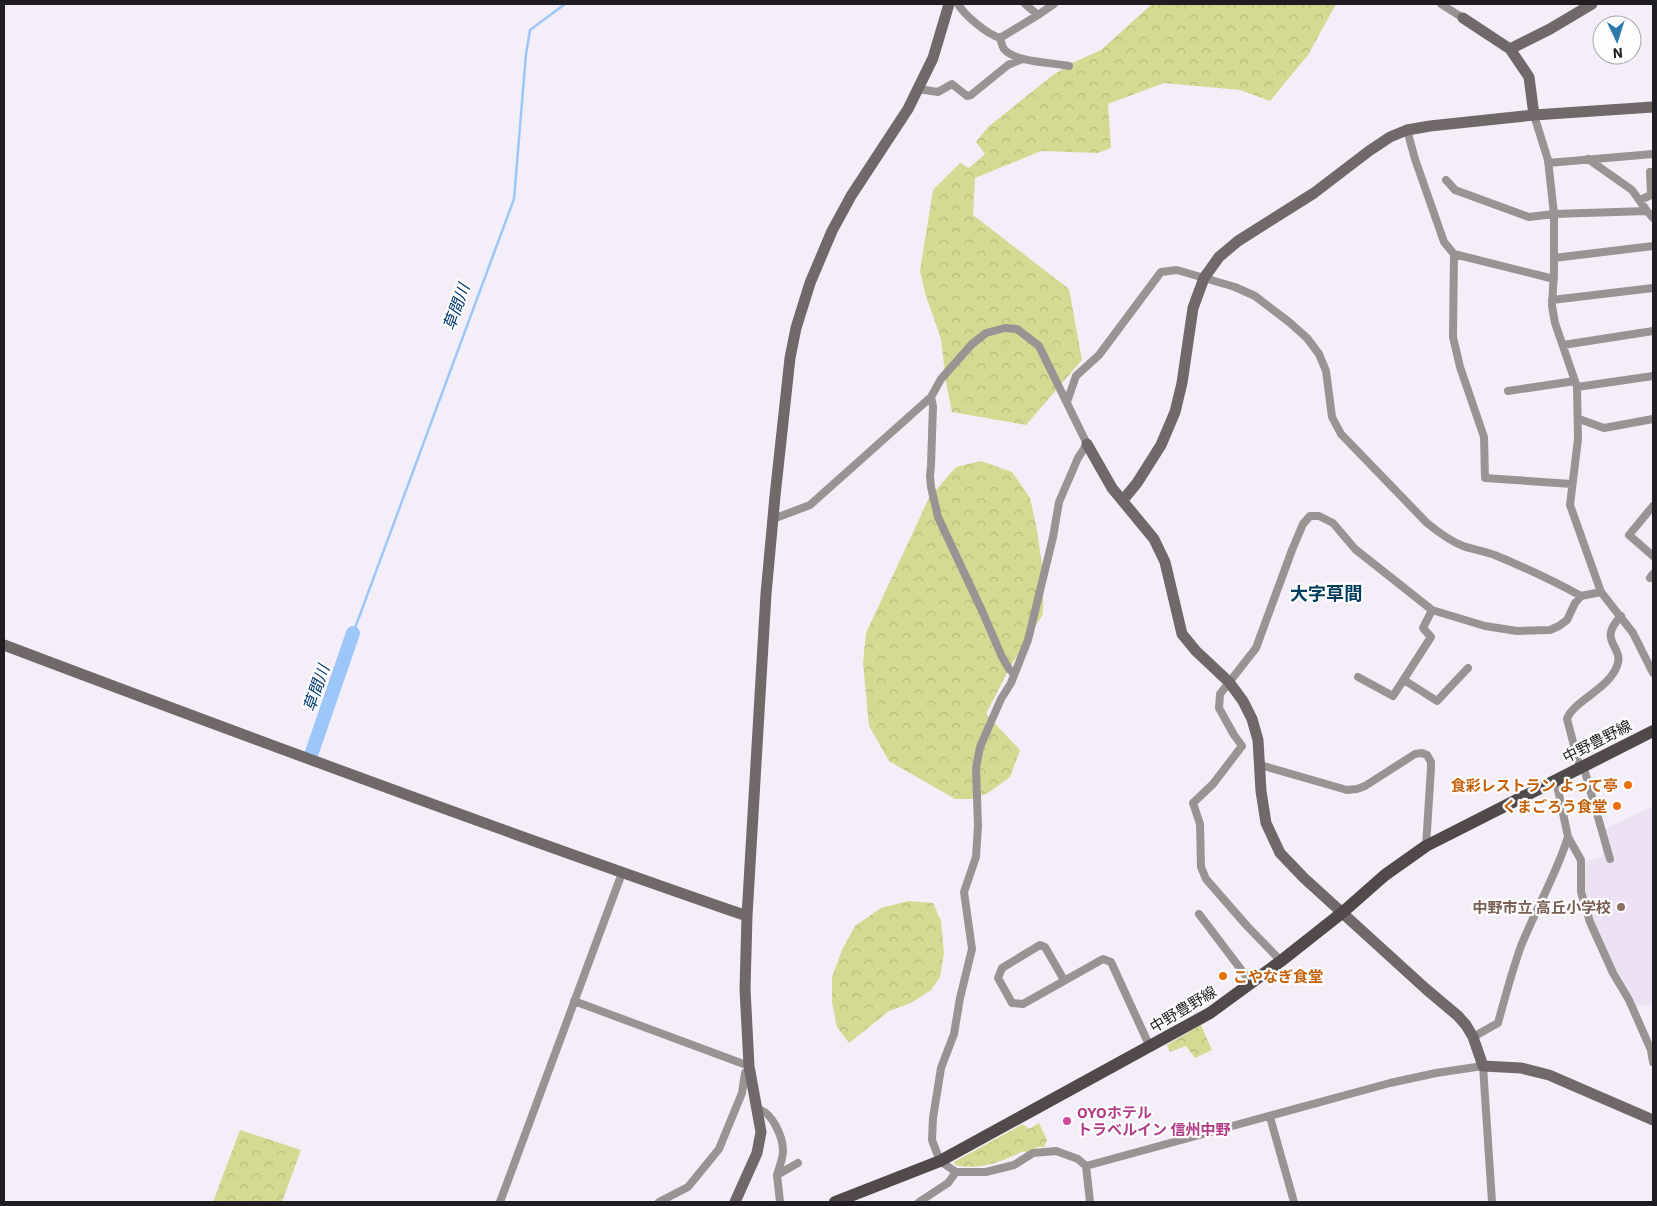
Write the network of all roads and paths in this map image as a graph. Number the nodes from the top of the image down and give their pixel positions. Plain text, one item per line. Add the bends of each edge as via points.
1 (949, 4) edge
2 (958, 4) edge
3 (1025, 4) edge
4 (1054, 4) edge
5 (1441, 4) edge
6 (1592, 4) edge
7 (1038, 15) junction
8 (1463, 18) joint
9 (1000, 38) junction
10 (1510, 49) junction
11 (1022, 59) junction
12 (1069, 66) dead end
13 (918, 89) junction
14 (1653, 108) edge
15 (1534, 115) junction
16 (1407, 130) junction
17 (1653, 154) edge
18 (1588, 159) junction
19 (1548, 163) junction
20 (1653, 172) edge
21 (1446, 180) dead end
22 (1640, 200) junction
23 (1647, 212) junction
24 (1554, 214) junction
25 (1653, 218) edge
26 (1653, 246) edge
27 (1454, 254) junction
28 (1554, 258) junction
29 (1204, 278) junction
30 (1554, 278) junction
31 (1653, 288) edge
32 (1552, 300) junction
33 (1653, 331) edge
34 (1563, 345) junction
35 (1653, 376) edge
36 (1576, 384) junction
37 (1508, 391) dead end
38 (931, 397) junction
39 (1067, 402) junction
40 (1653, 419) edge
41 (1579, 420) junction
42 (1087, 444) junction
43 (1572, 484) junction
44 (1123, 500) junction
45 (1653, 506) edge
46 (773, 519) junction
47 (1653, 556) edge
48 (1601, 592) junction
49 (1580, 596) junction
50 (1432, 610) junction
51 (1621, 616) junction
52 (4, 645) edge
53 (1468, 668) dead end
54 (1653, 673) edge
55 (1014, 674) junction
56 (1358, 677) dead end
57 (1404, 680) junction
58 (1229, 682) junction
59 (1653, 731) edge
60 (1260, 765) junction
61 (1581, 766) junction
62 (1556, 780) junction
63 (1568, 837) junction
64 (1426, 846) junction
65 (1610, 858) dead end
66 (622, 874) junction
67 (1343, 912) junction
68 (1199, 914) dead end
69 (747, 916) junction
70 (1281, 961) junction
71 (1064, 980) junction
72 (1252, 984) junction
73 (574, 1000) junction
74 (1473, 1037) junction
75 (1150, 1047) junction
76 (1653, 1062) edge
77 (749, 1066) junction
78 (1483, 1066) junction
79 (757, 1109) junction
80 (1270, 1117) junction
81 (1653, 1120) edge
82 (940, 1161) junction
83 (798, 1163) dead end
84 (1086, 1166) junction
85 (956, 1172) junction
86 (777, 1174) junction
87 (500, 1202) edge
88 (659, 1202) edge
89 (735, 1202) edge
90 (780, 1202) edge
91 (835, 1202) edge
92 (919, 1202) edge
93 (1090, 1202) edge
94 (1294, 1202) edge
95 (1492, 1202) edge

1 - 13 street via 933,58
2 - 9 street via 983,29
3 - 7 street
4 - 7 street
5 - 8 street
6 - 10 street
7 - 9 street
8 - 10 street
9 - 11 street via 1004,48
10 - 15 street via 1529,77
11 - 12 street
11 - 13 street via 1008,65 971,95 967,96 952,84 938,92
13 - 46 street via 851,196 810,283 790,358
14 - 15 street
15 - 16 street
15 - 19 street
16 - 27 street via 1444,242
16 - 29 street via 1368,151 1314,193 1238,240 1219,257
17 - 18 street
18 - 19 street
18 - 22 street via 1632,190
19 - 24 street
20 - 22 street via 1650,172 1650,195
21 - 24 street via 1455,190 1529,217
22 - 23 street
23 - 24 street
23 - 25 street
24 - 28 street
26 - 28 street
27 - 30 street
27 - 43 street via 1453,337 1484,437 1485,478
28 - 30 street
29 - 39 street via 1177,270 1161,272 1099,355 1076,376
29 - 44 street via 1193,308 1175,412 1161,445
29 - 49 street via 1255,296 1307,338 1326,371 1332,417 1342,434 1427,524 1463,546 1505,559
30 - 32 street
31 - 32 street
32 - 34 street via 1555,323
33 - 34 street
34 - 36 street
35 - 36 street
36 - 37 street
36 - 41 street
38 - 39 street via 941,379 972,344 986,333 1005,328 1017,329 1039,346
38 - 46 street via 810,505
38 - 55 street via 930,476 938,518 1002,657
39 - 42 street
40 - 41 street via 1604,428
41 - 43 street
42 - 44 street via 1112,488
42 - 55 street via 1059,502 1037,607
43 - 48 street via 1570,505
44 - 58 street via 1154,539 1165,562 1182,634
45 - 47 street via 1629,535
46 - 69 street
48 - 49 street
48 - 51 street
49 - 50 street via 1567,620 1550,630 1517,631 1485,626
50 - 57 street via 1424,628 1430,637
50 - 58 street via 1355,550 1333,523 1319,516 1310,516 1292,550 1256,648
51 - 54 street via 1639,642
51 - 61 street via 1610,631 1618,656 1616,669 1568,716
52 - 66 street
53 - 57 street via 1437,701
55 - 82 street via 980,747 976,768 976,857 964,892 972,949 954,1034 940,1068 932,1118 932,1140
56 - 57 street via 1393,696
58 - 60 street via 1252,719
58 - 70 street via 1220,694 1219,708 1242,746 1213,784 1193,803 1200,824 1200,867 1212,887
59 - 61 main road, 中野豊野線
60 - 64 street via 1357,790 1415,754 1427,755 1431,768
60 - 67 street via 1266,824 1280,853
61 - 62 main road, 中野豊野線
61 - 65 street
62 - 63 street
62 - 64 main road, 中野豊野線
63 - 74 street via 1561,860 1522,944 1498,1023
63 - 76 street via 1581,860 1581,892 1590,922 1629,1000
64 - 67 main road, 中野豊野線 via 1385,875
66 - 69 street
66 - 73 street
67 - 70 main road, 中野豊野線
67 - 74 street via 1458,1016
68 - 72 street
69 - 77 street
70 - 72 main road, 中野豊野線
71 - 71 street via 1023,1004 1012,1003 998,978 1002,968 1040,945 1045,947
71 - 75 street via 1102,959 1111,962
72 - 75 main road, 中野豊野線 via 1210,1013
73 - 77 street
73 - 87 street
74 - 78 street
75 - 82 main road, 中野豊野線
77 - 79 street
77 - 88 street via 742,1093 719,1149 688,1187
78 - 80 street via 1390,1083
78 - 81 street via 1521,1068 1549,1075
78 - 95 street
79 - 86 street via 772,1120 782,1139 783,1152
79 - 89 street via 761,1132 758,1153
80 - 84 street
80 - 94 street
82 - 85 street
82 - 91 main road, 中野豊野線
83 - 86 street
84 - 85 street via 1078,1159 1056,1151 1033,1153 1014,1165 986,1172
84 - 93 street
85 - 92 street via 948,1183
86 - 90 street

